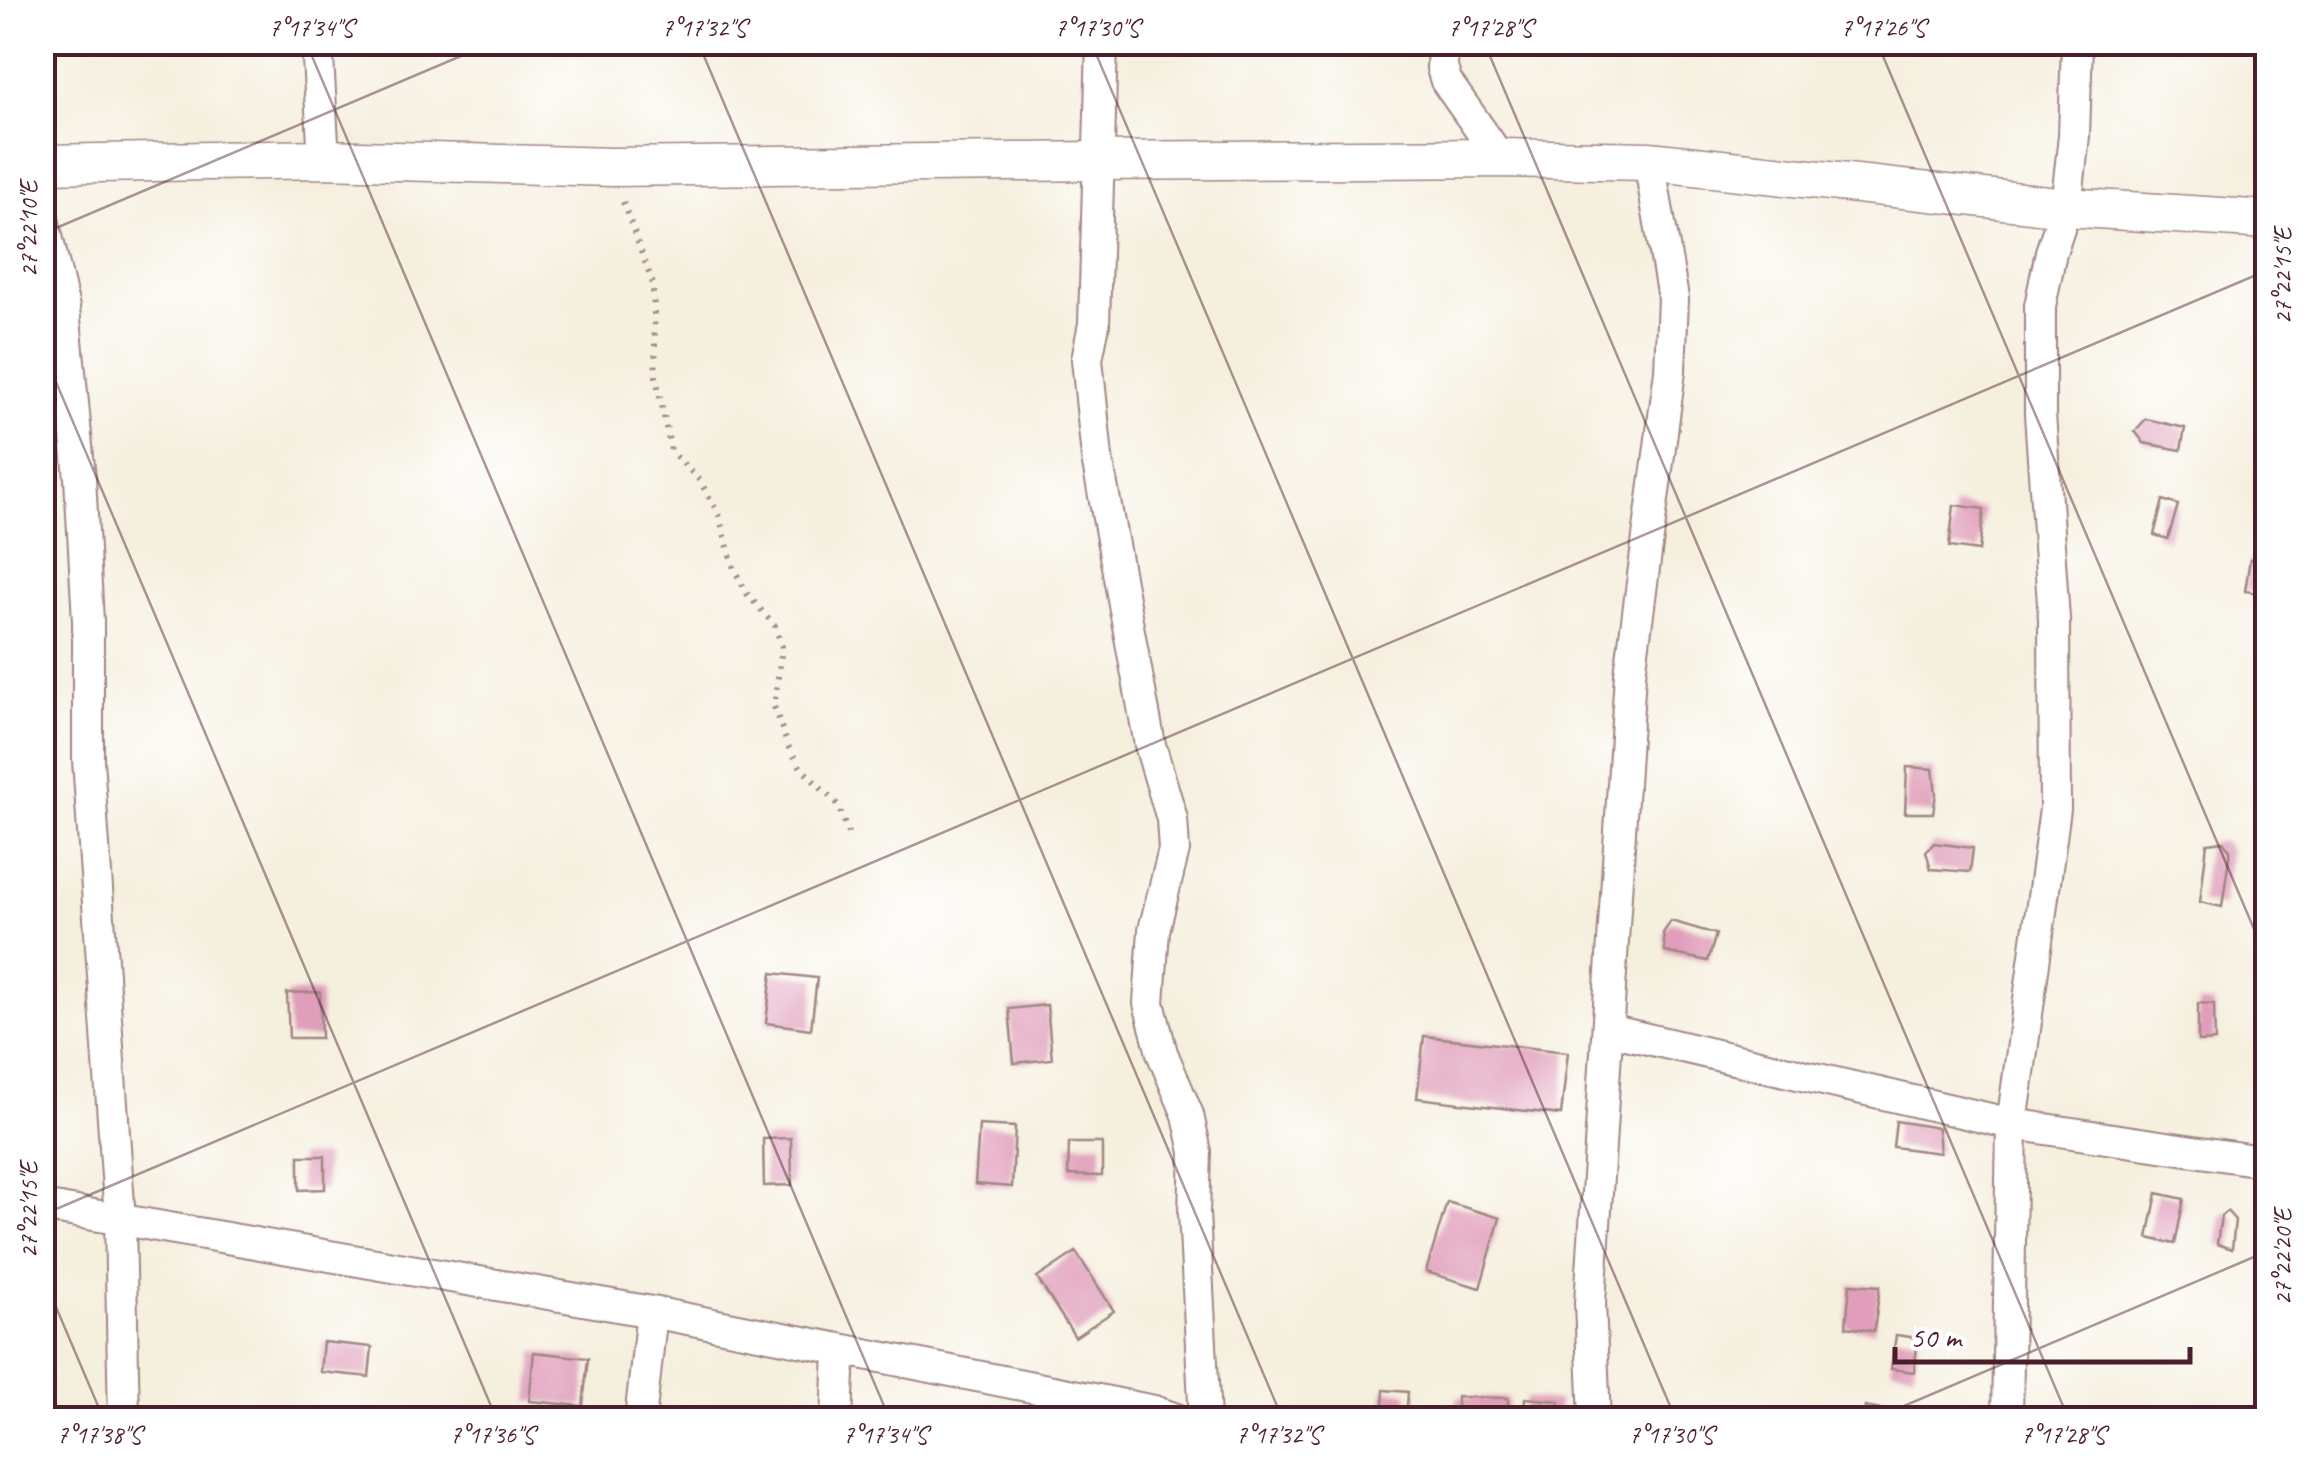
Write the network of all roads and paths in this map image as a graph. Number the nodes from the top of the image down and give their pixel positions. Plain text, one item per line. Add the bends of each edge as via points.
1 (317, 42) edge
2 (1102, 42) edge
3 (1443, 42) edge
4 (2078, 42) edge
5 (1500, 158) junction
6 (324, 160) junction
7 (1097, 160) junction
8 (1649, 162) junction
9 (42, 164) edge
10 (612, 167) junction
11 (2066, 207) junction
12 (42, 215) edge
13 (2268, 220) edge
14 (850, 836) dead end
15 (1610, 1030) junction
16 (2012, 1124) junction
17 (2268, 1162) edge
18 (42, 1206) edge
19 (120, 1219) junction
20 (652, 1312) junction
21 (840, 1351) junction
22 (124, 1420) edge
23 (640, 1420) edge
24 (836, 1420) edge
25 (1179, 1420) edge
26 (1204, 1420) edge
27 (1595, 1420) edge
28 (2007, 1420) edge

1 - 6 street
2 - 7 street
3 - 5 street via 1446,81
4 - 11 street
5 - 7 street
5 - 8 street
6 - 9 street
6 - 10 street
7 - 10 street
7 - 26 street via 1089,403 1150,745 1172,819 1174,850 1154,930 1149,1004 1196,1152
8 - 11 street
8 - 15 street via 1673,298 1670,371 1630,674
10 - 14 path via 653,284 656,377 671,451 700,481 734,569 775,626 782,647 774,707 788,746 838,805
11 - 13 street
11 - 16 street via 2040,306 2055,809
12 - 19 street via 64,308 80,478 88,760
15 - 16 street
15 - 27 street via 1590,1304
16 - 17 street
16 - 28 street
18 - 19 street
19 - 20 street
19 - 22 street
20 - 21 street
20 - 23 street
21 - 24 street
21 - 25 street

